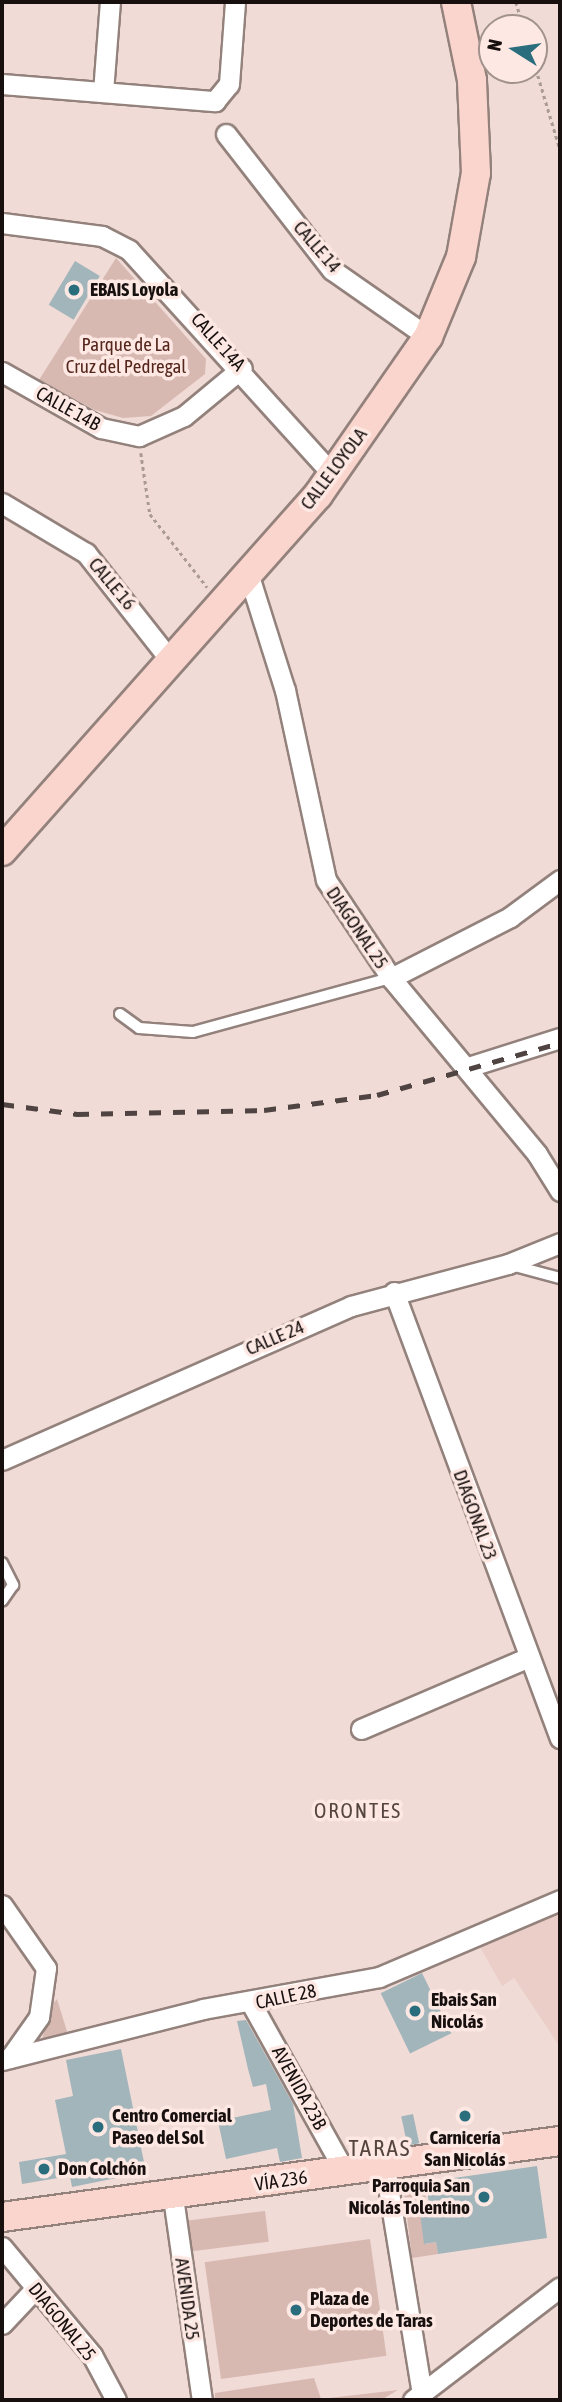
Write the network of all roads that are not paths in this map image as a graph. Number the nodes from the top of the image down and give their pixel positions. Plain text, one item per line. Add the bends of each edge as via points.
1 (110, 2) edge
2 (235, 2) edge
3 (456, 2) edge
4 (2, 84) edge
5 (103, 92) junction
6 (226, 134) dead end
7 (2, 223) edge
8 (428, 337) junction
9 (242, 368) junction
10 (2, 372) edge
11 (332, 475) junction
12 (2, 503) edge
13 (248, 573) junction
14 (171, 660) junction
15 (2, 851) edge
16 (560, 880) edge
17 (391, 978) junction
18 (120, 1014) dead end
19 (560, 1038) edge
20 (468, 1068) junction
21 (560, 1191) edge
22 (560, 1243) edge
23 (508, 1264) junction
24 (560, 1278) edge
25 (394, 1292) junction
26 (2, 1460) edge
27 (2, 1563) edge
28 (2, 1601) edge
29 (527, 1658) junction
30 (361, 1729) dead end
31 (560, 1738) edge
32 (560, 1900) edge
33 (2, 1905) edge
34 (252, 2005) junction
35 (6, 2059) edge
36 (560, 2141) edge
37 (385, 2168) junction
38 (345, 2172) junction
39 (173, 2197) junction
40 (2, 2217) edge
41 (2, 2247) edge
42 (560, 2287) edge
43 (34, 2289) junction
44 (2, 2324) edge
45 (108, 2396) edge
46 (420, 2398) edge
47 (202, 2400) edge

1 - 5 street
2 - 5 street via 223,94 215,100
3 - 8 main road, CALLE LOYOLA via 471,80 476,173 461,257
4 - 5 street
6 - 8 street, CALLE 14 via 332,270
7 - 9 street, CALLE 14A via 102,236 129,250
8 - 11 main road, CALLE LOYOLA
9 - 10 street, CALLE 14B via 184,416 139,436 101,428
9 - 11 street, CALLE 14A
11 - 13 main road, CALLE LOYOLA
12 - 14 street, CALLE 16 via 86,553
13 - 14 main road, CALLE LOYOLA
13 - 17 street, DIAGONAL 25 via 285,690 326,880
14 - 15 main road, CALLE LOYOLA
16 - 17 street via 510,916
17 - 18 lane via 193,1032 139,1028
17 - 20 street, DIAGONAL 25
19 - 20 street
20 - 21 street, DIAGONAL 25
22 - 23 street
23 - 24 lane, CALLE 24
23 - 25 street, CALLE 24
25 - 26 street, CALLE 24
25 - 29 street, DIAGONAL 23
27 - 28 lane via 13,1585
29 - 30 street
29 - 31 street, DIAGONAL 23
32 - 34 street, CALLE 28 via 379,1977
33 - 35 street via 46,1968 39,2017
34 - 35 street, CALLE 28 via 203,2009
34 - 38 street, AVENIDA 23B
36 - 37 main road, VÍA 236
37 - 38 main road, VÍA 236
37 - 46 street
38 - 39 main road, VÍA 236
39 - 40 main road, VÍA 236
39 - 47 street, AVENIDA 25
41 - 43 street, DIAGONAL 25
42 - 46 street
43 - 44 street
43 - 45 street, DIAGONAL 25 via 92,2355

